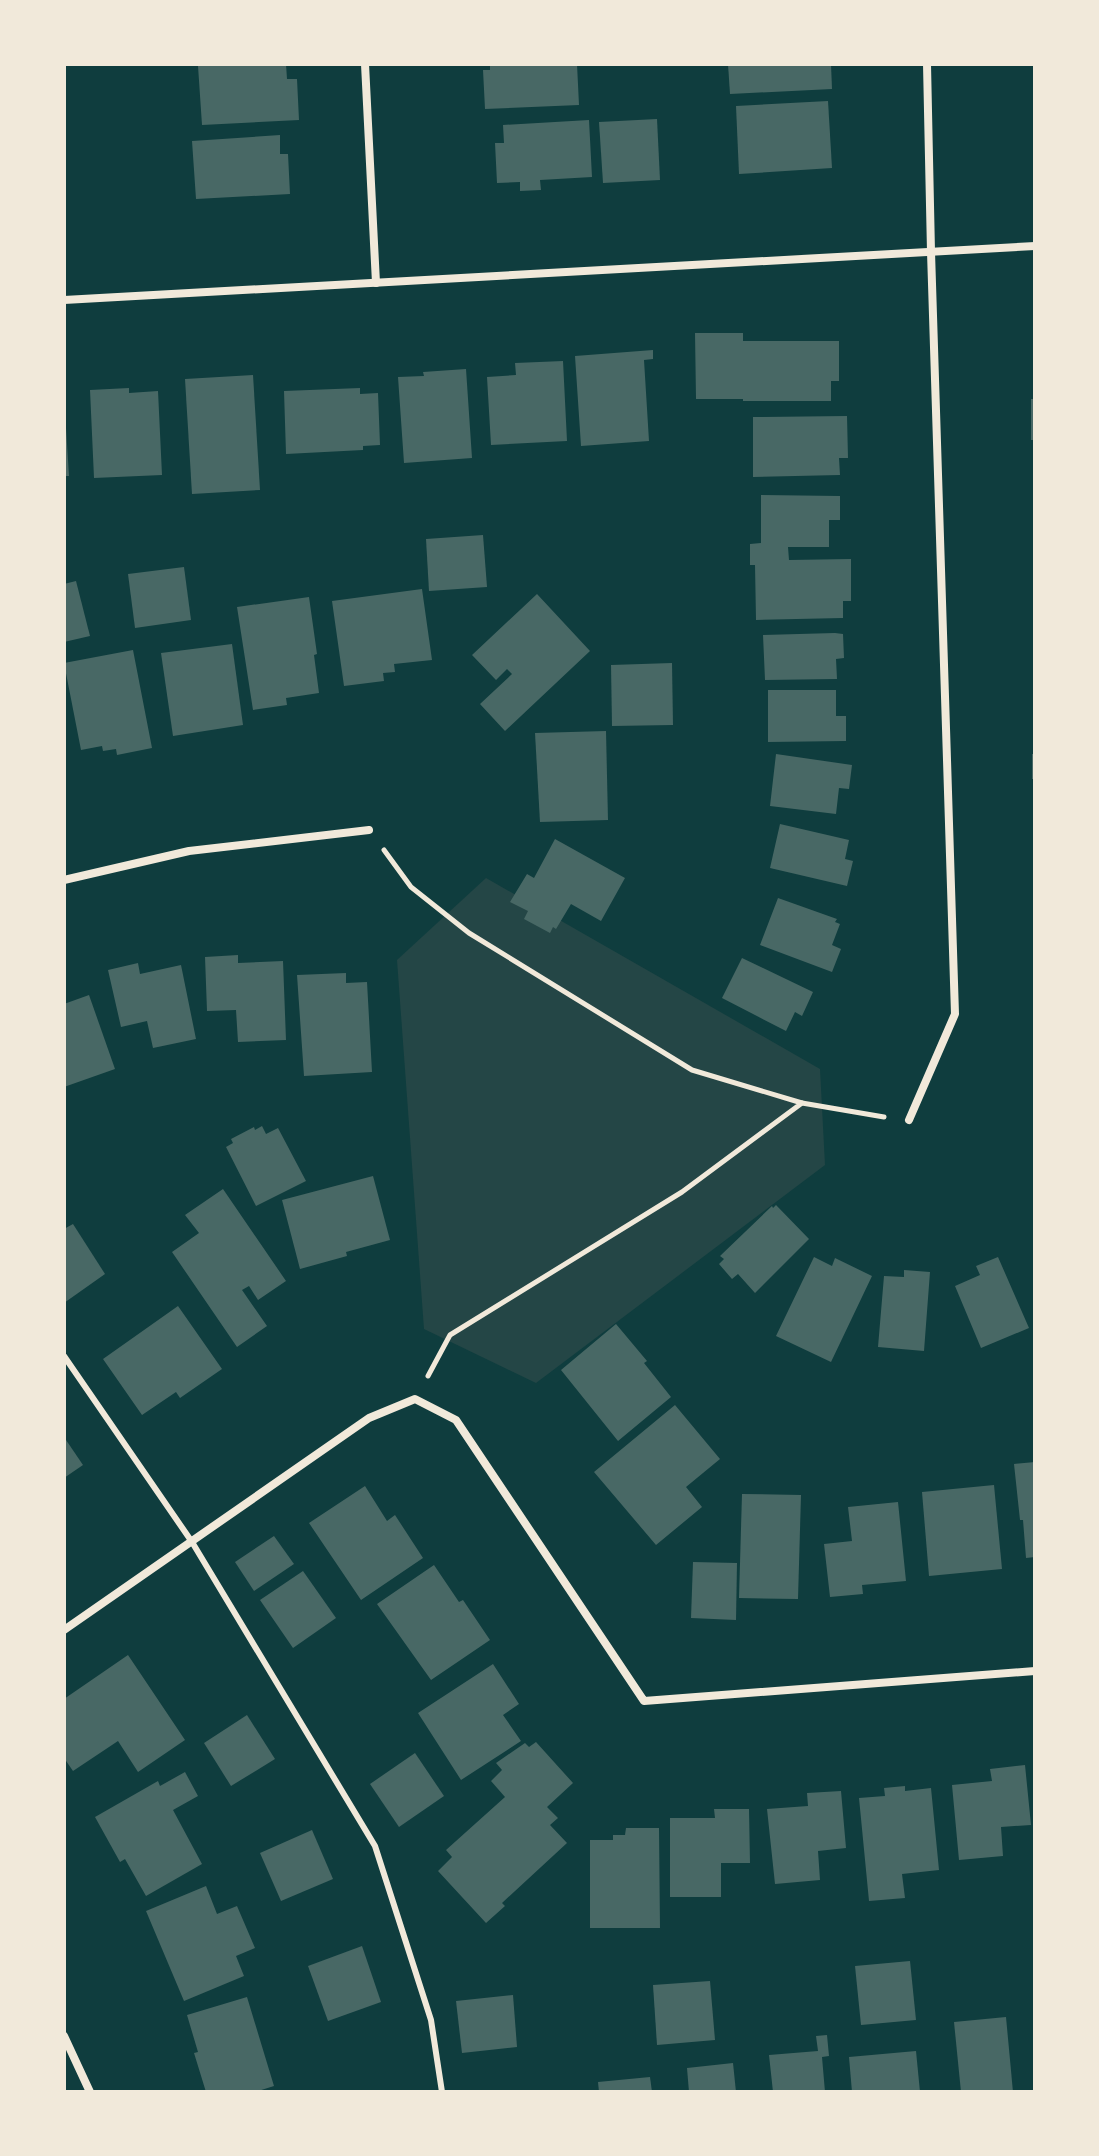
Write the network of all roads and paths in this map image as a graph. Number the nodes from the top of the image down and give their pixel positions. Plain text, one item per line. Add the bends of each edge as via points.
1 (365, 64) edge
2 (927, 64) edge
3 (1035, 246) edge
4 (931, 252) junction
5 (376, 283) junction
6 (64, 300) edge
7 (369, 830) joint
8 (64, 880) edge
9 (802, 1103) junction
10 (909, 1120) joint
11 (64, 1356) edge
12 (415, 1399) junction
13 (192, 1542) junction
14 (64, 1630) edge
15 (1035, 1671) edge
16 (64, 2036) edge
17 (90, 2092) edge
18 (442, 2092) edge

1 - 5 street
2 - 4 street
3 - 4 street
4 - 5 street
4 - 10 street via 955,1014
5 - 6 street
7 - 8 street via 189,851
7 - 9 path via 411,887 469,933 692,1070
9 - 10 path
9 - 12 path via 682,1192 450,1335
11 - 13 lane
12 - 13 street via 369,1418
12 - 15 street via 456,1420 644,1701
13 - 14 street
13 - 18 lane via 375,1846 431,2020
16 - 17 street

